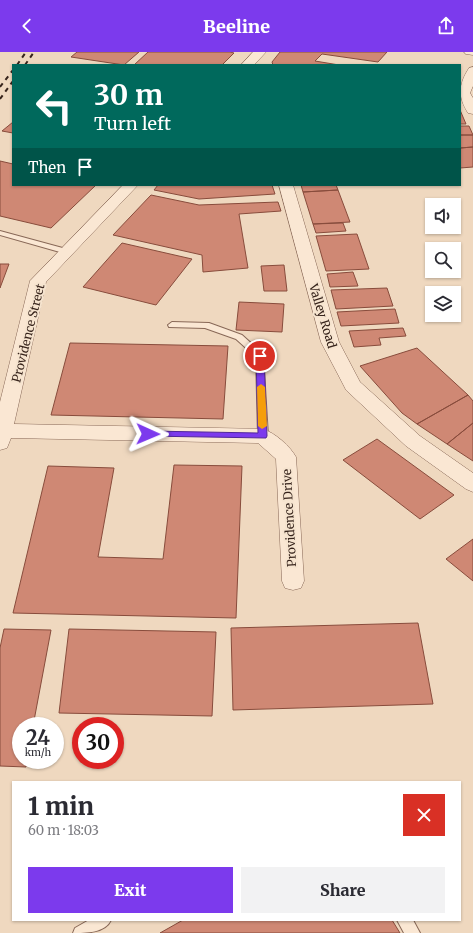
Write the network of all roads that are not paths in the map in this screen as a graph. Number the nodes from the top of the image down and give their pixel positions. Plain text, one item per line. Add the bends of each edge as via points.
1 (260, 52) edge
2 (250, 64) edge
3 (473, 71) edge
4 (473, 110) edge
5 (128, 186) edge
6 (286, 186) edge
7 (0, 234) edge
8 (66, 252) junction
9 (172, 325) dead end
10 (263, 436) junction
11 (2, 437) edge
12 (473, 484) edge
13 (293, 581) dead end
14 (102, 921) edge
15 (405, 921) edge
16 (80, 933) edge
17 (413, 933) edge

1 - 2 street
3 - 4 street via 464,93
5 - 8 street, Providence Street
6 - 12 street, Valley Road via 330,342 353,386 413,441
7 - 8 lane
8 - 11 street, Providence Street via 38,281
9 - 10 lane via 206,325 239,337 260,356
10 - 11 street
10 - 13 street, Providence Drive via 286,457
14 - 16 lane
15 - 17 lane

